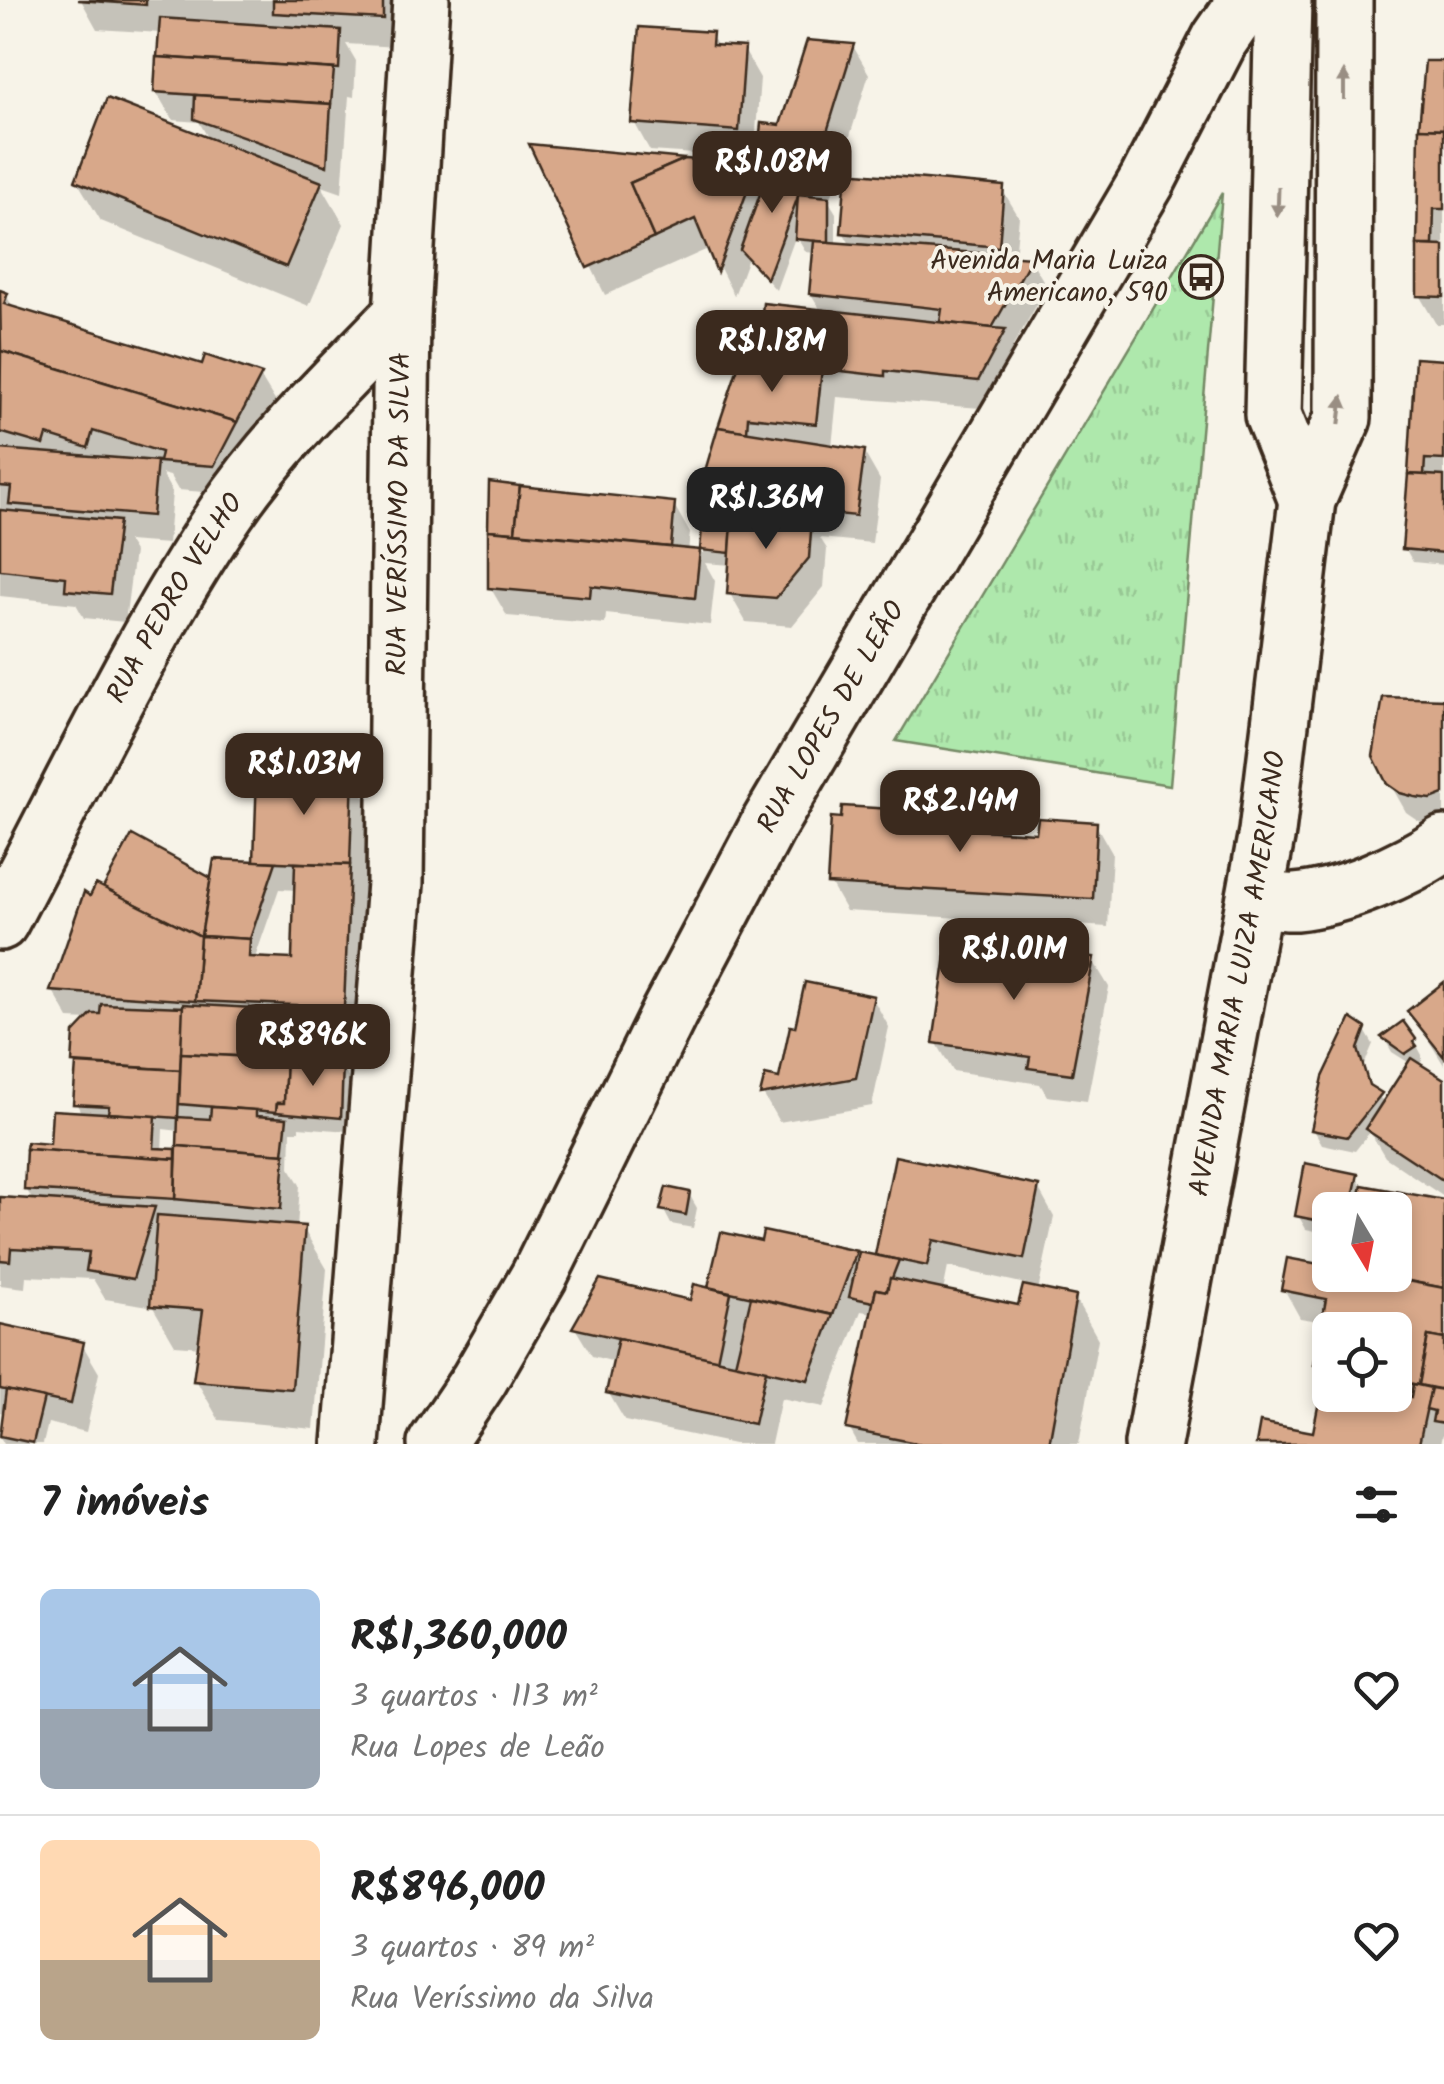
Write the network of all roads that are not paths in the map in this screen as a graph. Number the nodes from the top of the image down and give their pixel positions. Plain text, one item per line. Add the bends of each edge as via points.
1 (421, 0) edge
2 (1247, 0) edge
3 (1283, 0) edge
4 (1344, 0) edge
5 (402, 314) junction
6 (1307, 500) junction
7 (1444, 844) edge
8 (1255, 898) junction
9 (0, 922) edge
10 (351, 1444) edge
11 (436, 1444) edge
12 (1153, 1444) edge

1 - 5 street, RUA VERÍSSIMO DA SILVA
2 - 11 street, RUA LOPES DE LEÃO via 770,822 539,1276
3 -> 6 street, AVENIDA MARIA LUIZA AMERICANO via 1273,415
6 -> 4 street, AVENIDA MARIA LUIZA AMERICANO via 1343,418
5 - 9 street, RUA PEDRO VELHO via 294,426 226,512 161,619
5 - 10 street, RUA VERÍSSIMO DA SILVA via 394,883
6 - 8 street, AVENIDA MARIA LUIZA AMERICANO
7 - 8 street via 1416,862 1324,896 1293,902
8 - 12 street, AVENIDA MARIA LUIZA AMERICANO

